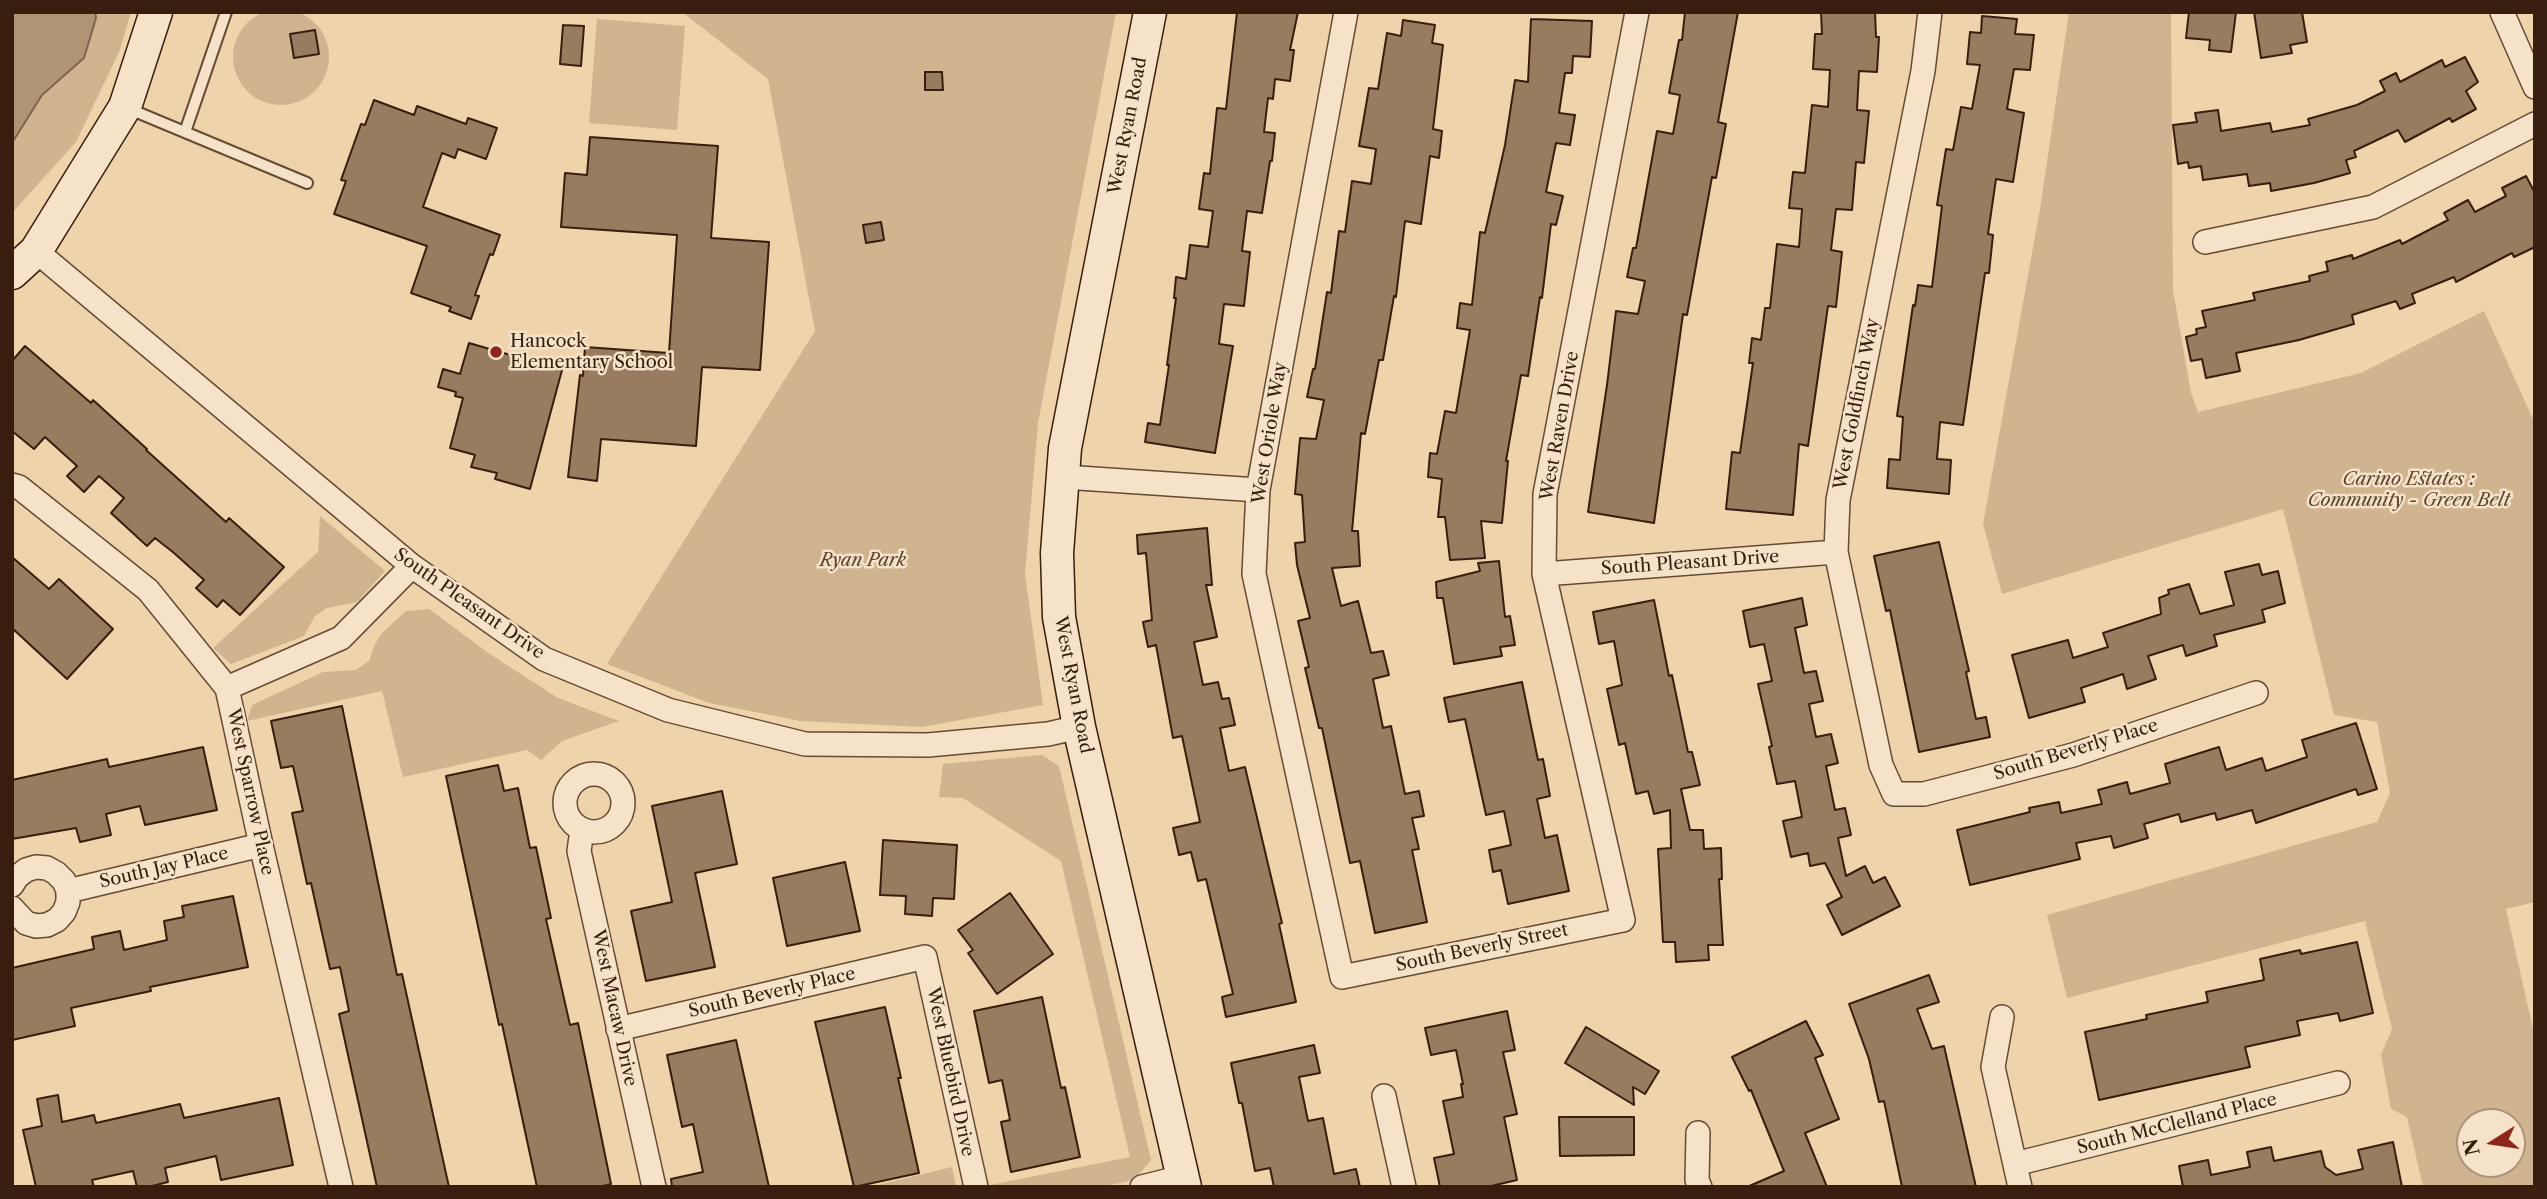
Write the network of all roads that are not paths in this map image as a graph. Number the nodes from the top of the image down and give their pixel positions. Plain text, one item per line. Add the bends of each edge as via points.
1 (156, 12) edge
2 (226, 12) edge
3 (1150, 12) edge
4 (1346, 12) edge
5 (1637, 12) edge
6 (1930, 12) edge
7 (2502, 12) edge
8 (2535, 87) edge
9 (125, 107) junction
10 (2535, 124) edge
11 (185, 132) junction
12 (307, 183) dead end
13 (2205, 242) dead end
14 (36, 251) junction
15 (12, 272) edge
16 (1064, 477) junction
17 (12, 485) edge
18 (1258, 490) junction
19 (1836, 552) junction
20 (412, 566) junction
21 (1544, 574) junction
22 (227, 688) junction
23 (2256, 693) dead end
24 (1079, 727) junction
25 (1894, 794) joint
26 (582, 830) dead end
27 (261, 845) junction
28 (12, 885) edge
29 (68, 891) junction
30 (12, 908) edge
31 (1623, 920) joint
32 (925, 957) joint
33 (1342, 977) joint
34 (2002, 1017) dead end
35 (618, 1029) junction
36 (2338, 1083) dead end
37 (1384, 1096) dead end
38 (1699, 1133) dead end
39 (2017, 1176) edge
40 (1184, 1182) edge
41 (341, 1187) edge
42 (654, 1187) edge
43 (976, 1187) edge
44 (1142, 1187) edge
45 (1404, 1187) edge
46 (1700, 1187) edge

1 - 9 street
2 - 11 lane
3 - 16 street, West Ryan Road via 1065,448
4 - 18 street, West Oriole Way
5 - 21 street, West Raven Drive via 1545,494
6 - 19 street, West Goldfinch Way via 1923,71 1838,500
7 - 8 street
9 - 11 lane
9 - 14 street
10 - 13 street via 2373,207
11 - 12 lane
14 - 15 street
14 - 20 street, South Pleasant Drive
16 - 18 street
16 - 24 street, West Ryan Road via 1057,553 1059,617
17 - 22 street, West Sparrow Place via 148,590
18 - 33 street, West Oriole Way via 1254,573
19 - 21 street, South Pleasant Drive
19 - 25 street, West Goldfinch Way via 1881,765
20 - 22 street via 341,638
20 - 24 street, South Pleasant Drive via 544,659 668,710 806,744 928,745
21 - 31 street, West Raven Drive
22 - 27 street, West Sparrow Place
23 - 25 street, South Beverly Place via 2073,755 1924,794
24 - 40 street, West Ryan Road
26 - 35 street, West Macaw Drive via 579,851
27 - 29 street, South Jay Place
27 - 41 street, West Sparrow Place
28 - 29 street via 26,870 47,868 64,881
29 - 30 street via 64,912 47,925 26,923
31 - 33 street, South Beverly Street
32 - 35 street, South Beverly Place
32 - 43 street, West Bluebird Drive
34 - 39 street via 1993,1067
35 - 42 street, West Macaw Drive
36 - 39 street, South McClelland Place
37 - 45 street
38 - 46 street
40 - 44 street

